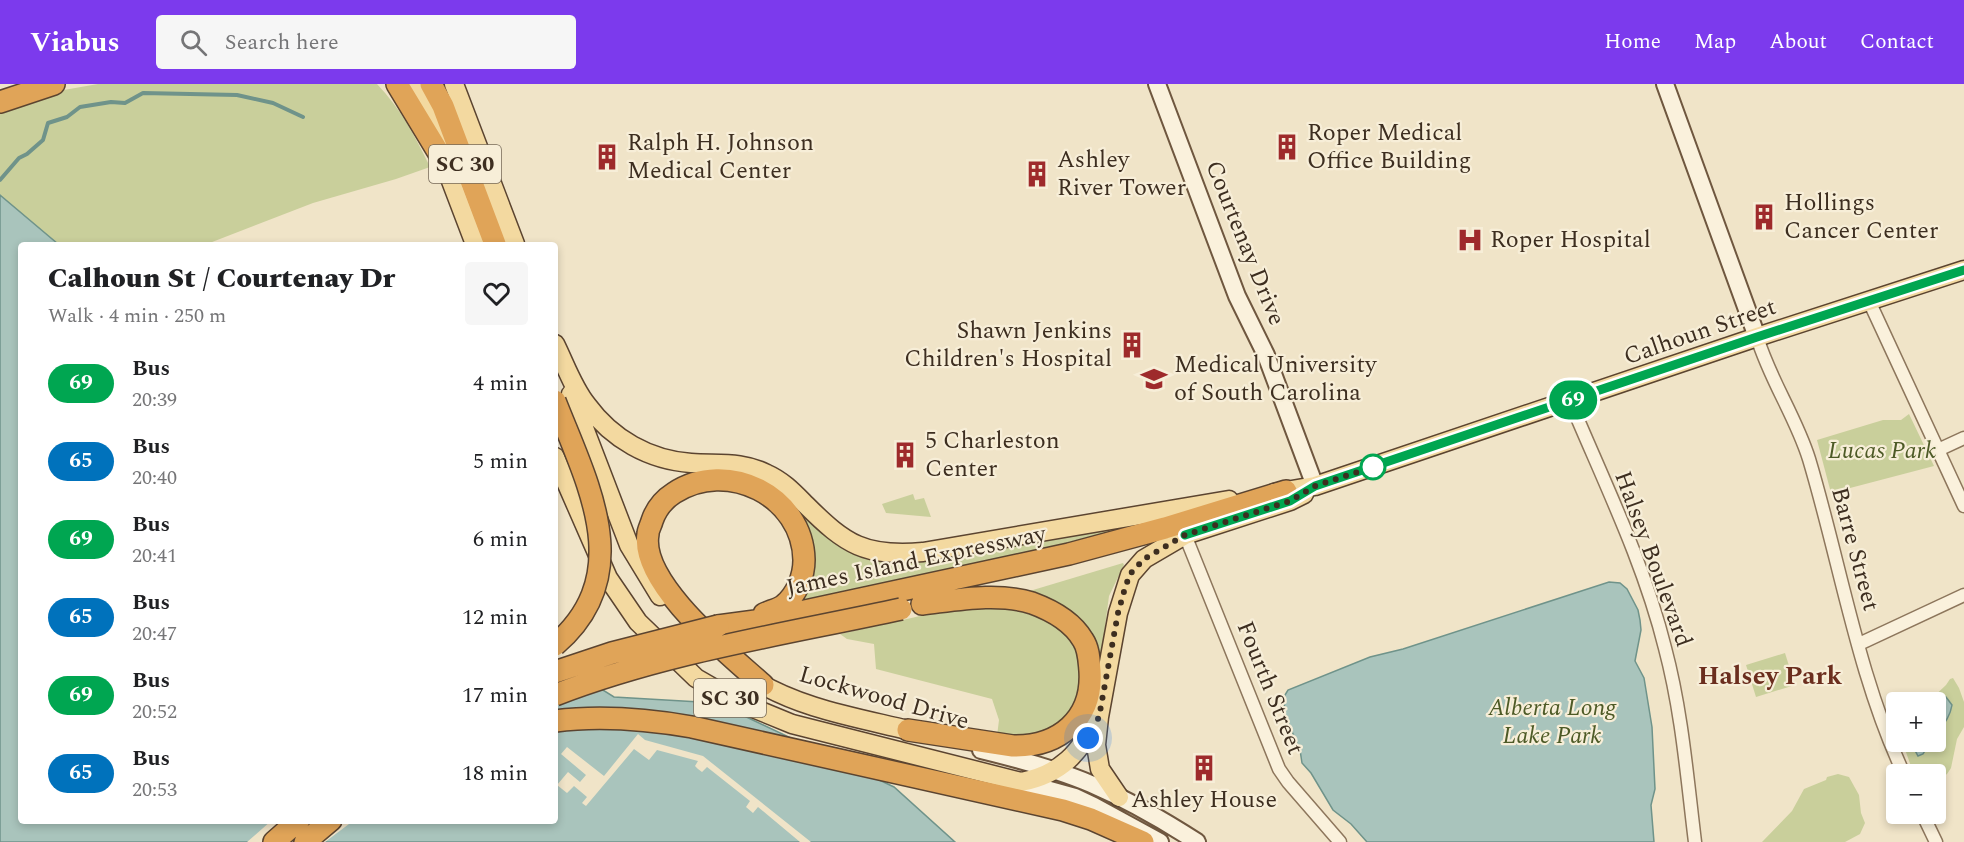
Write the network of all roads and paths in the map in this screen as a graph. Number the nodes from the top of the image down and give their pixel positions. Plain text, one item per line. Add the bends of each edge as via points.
1 (10, 84) edge
2 (54, 84) edge
3 (397, 84) edge
4 (418, 84) edge
5 (431, 84) edge
6 (453, 84) edge
7 (1157, 84) edge
8 (1665, 84) edge
9 (0, 91) edge
10 (0, 102) edge
11 (443, 160) junction
12 (474, 242) edge
13 (494, 242) edge
14 (514, 242) edge
15 (1964, 270) edge
16 (1869, 301) junction
17 (1757, 337) junction
18 (558, 351) edge
19 (558, 359) edge
20 (1570, 401) junction
21 (558, 410) edge
22 (1964, 438) edge
23 (1938, 450) junction
24 (558, 464) edge
25 (1315, 486) junction
26 (1286, 490) junction
27 (1964, 506) edge
28 (1185, 535) junction
29 (1964, 595) edge
30 (900, 601) junction
31 (922, 604) junction
32 (718, 626) junction
33 (558, 642) edge
34 (1859, 644) junction
35 (558, 671) edge
36 (763, 686) junction
37 (558, 693) edge
38 (1099, 717) junction
39 (558, 721) edge
40 (908, 730) joint
41 (967, 743) junction
42 (1900, 764) edge
43 (1055, 771) junction
44 (958, 777) junction
45 (1021, 782) junction
46 (1119, 797) junction
47 (294, 824) edge
48 (326, 824) edge
49 (1927, 824) edge
50 (274, 842) edge
51 (305, 842) edge
52 (1143, 842) edge
53 (1160, 842) edge
54 (1197, 842) edge
55 (1340, 842) edge
56 (1695, 842) edge
57 (1936, 842) edge

1 - 9 highway
2 - 10 highway
3 - 11 highway
4 - 11 main road, SC 30
5 - 13 highway, SC 30
6 - 14 main road, SC 30
7 - 25 street, Courtenay Drive via 1237,296 1266,355
8 - 17 street
11 - 12 main road, SC 30
15 - 16 main road, Calhoun Street
16 - 17 main road, Calhoun Street
16 - 23 street
17 - 20 main road, Calhoun Street
17 - 34 street, Barre Street via 1808,457
18 - 26 main road, Calhoun Street via 586,404 619,438 665,460 736,464 768,474 785,484 843,538 872,550 897,554 923,552
19 - 36 main road, Lockwood Drive / SC 30, bridge via 629,545 664,602 725,662
20 - 25 main road, Calhoun Street
20 - 56 street, Halsey Boulevard via 1629,542 1665,646 1680,718
21 - 33 highway, bridge via 595,506 600,539 600,568 594,589 579,619
22 - 23 street
23 - 27 street
24 - 44 main road, Lockwood Drive / SC 30, bridge via 608,578 638,622 696,678 736,701 792,724
25 - 26 main road, Calhoun Street
25 - 28 main road, Calhoun Street via 1290,501
26 - 30 highway, James Island Expressway / SC 30 via 1165,528
28 - 31 highway, James Island Expressway / SC 30
28 - 38 main road, Calhoun Street via 1144,559 1130,574 1118,613
28 - 55 street, Fourth Street via 1279,769
29 - 34 street
30 - 31 highway, James Island Expressway / SC 30
30 - 32 highway, James Island Expressway / SC 30
30 - 37 highway, James Island Expressway / SC 30, bridge via 625,671
31 - 41 highway, SC 30 via 990,598 1032,603 1064,618 1089,653 1088,698 1072,726 1062,735 1027,747
32 - 35 highway, James Island Expressway / SC 30, bridge
32 - 36 highway, bridge via 784,605 801,580 804,566 797,526 780,503 754,486 722,479 692,483 661,503 648,534 650,555 655,570 689,618
34 - 42 street, Barre Street via 1881,719
36 - 40 main road, Lockwood Drive / SC 30 via 810,705
38 - 43 main road via 1088,738
38 - 46 main road, Calhoun Street via 1096,745 1100,769
39 - 44 highway via 648,719
40 - 41 highway
41 - 43 street, Lockwood Drive
43 - 45 main road
43 - 46 street, Lockwood Drive
44 - 45 main road, Lockwood Drive
44 - 52 highway via 1081,815
45 - 53 street, Lockwood Drive via 1085,801
46 - 54 street, Lockwood Drive
47 - 50 highway
48 - 51 highway
49 - 57 street

